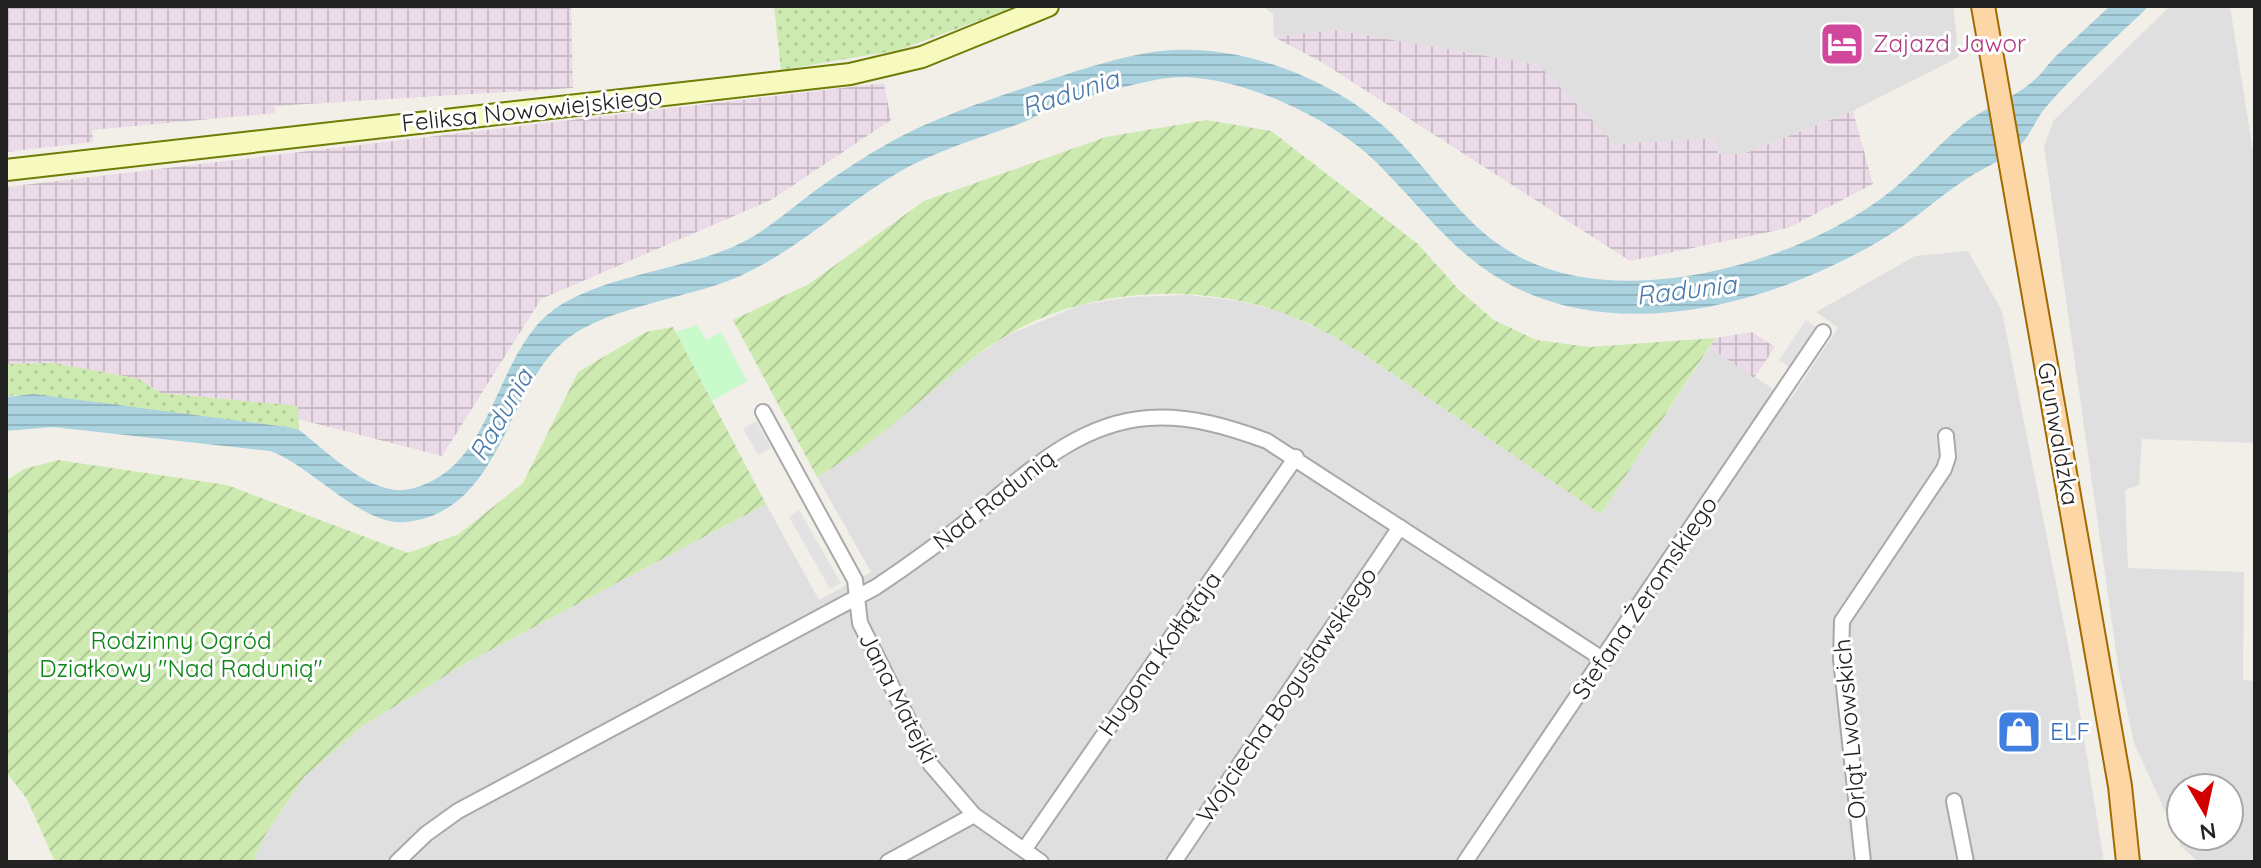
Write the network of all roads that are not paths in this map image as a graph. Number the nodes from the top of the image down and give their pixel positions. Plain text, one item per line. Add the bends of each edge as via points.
1 (1048, 6) edge
2 (1983, 6) edge
3 (6, 170) edge
4 (1823, 332) dead end
5 (763, 412) dead end
6 (1946, 436) dead end
7 (1296, 457) junction
8 (1400, 527) junction
9 (857, 598) junction
10 (1604, 660) junction
11 (1954, 801) dead end
12 (974, 815) junction
13 (1024, 850) junction
14 (397, 862) edge
15 (888, 862) edge
16 (1041, 862) edge
17 (1174, 862) edge
18 (1465, 862) edge
19 (1863, 862) edge
20 (1966, 862) edge
21 (2128, 862) edge

1 - 3 street, Feliksa Nowowiejskiego via 922,57 850,74
2 - 21 main road, Grunwaldzka via 2120,786
4 - 10 street, Stefana Żeromskiego
5 - 9 street, Jana Matejki via 855,580
6 - 19 street, Orląt Lwowskich via 1944,469 1842,621
7 - 8 street, Nad Radunią
7 - 9 street, Nad Radunią via 1267,441 1193,419 1148,418 1108,425 1032,466 919,559
7 - 13 street, Hugona Kołłątaja
8 - 10 street, Nad Radunią
8 - 17 street, Wojciecha Bogusławskiego
9 - 12 street, Jana Matejki via 860,623 931,765
9 - 14 street, Nad Radunią via 458,811
10 - 18 street, Stefana Żeromskiego
11 - 20 street
12 - 13 street, Jana Matejki
12 - 15 street
13 - 16 street, Jana Matejki

